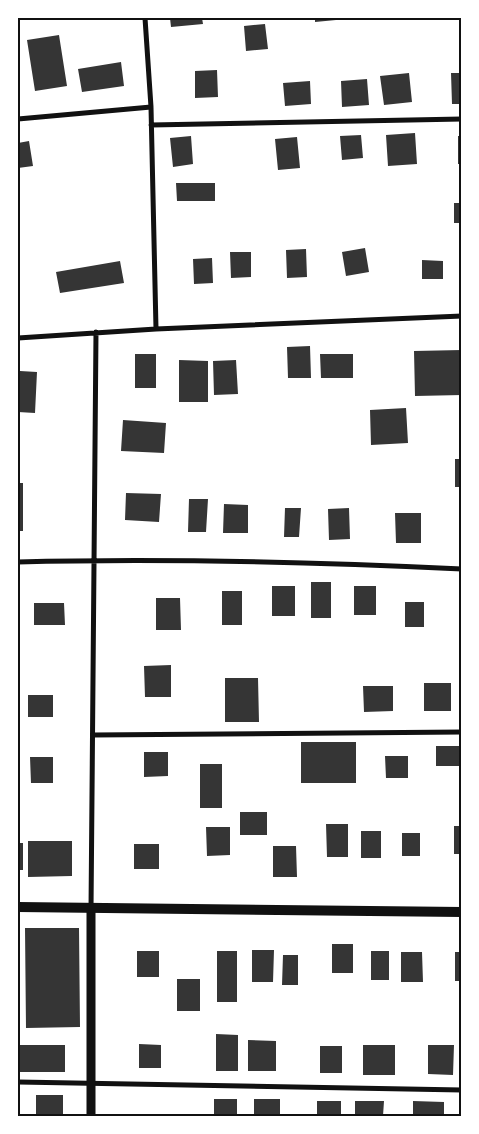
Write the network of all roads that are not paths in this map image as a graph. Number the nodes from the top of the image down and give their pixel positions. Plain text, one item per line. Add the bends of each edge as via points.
1 (145, 18) edge
2 (150, 107) junction
3 (18, 119) edge
4 (462, 119) edge
5 (151, 125) junction
6 (462, 316) edge
7 (156, 329) junction
8 (96, 332) junction
9 (18, 338) edge
10 (92, 560) junction
11 (18, 562) edge
12 (462, 570) edge
13 (462, 732) edge
14 (93, 736) junction
15 (18, 907) edge
16 (91, 909) junction
17 (462, 912) edge
18 (18, 1082) edge
19 (91, 1083) junction
20 (462, 1090) edge
21 (91, 1116) edge

1 - 2 street
2 - 3 street
2 - 5 street
4 - 5 street
5 - 7 street
6 - 7 street
7 - 8 street
8 - 9 street
8 - 10 street
10 - 11 street
10 - 12 street via 323,562
10 - 14 street
13 - 14 street
14 - 16 street
15 - 16 main road
16 - 17 main road
16 - 19 street
18 - 19 street
19 - 20 street
19 - 21 street

